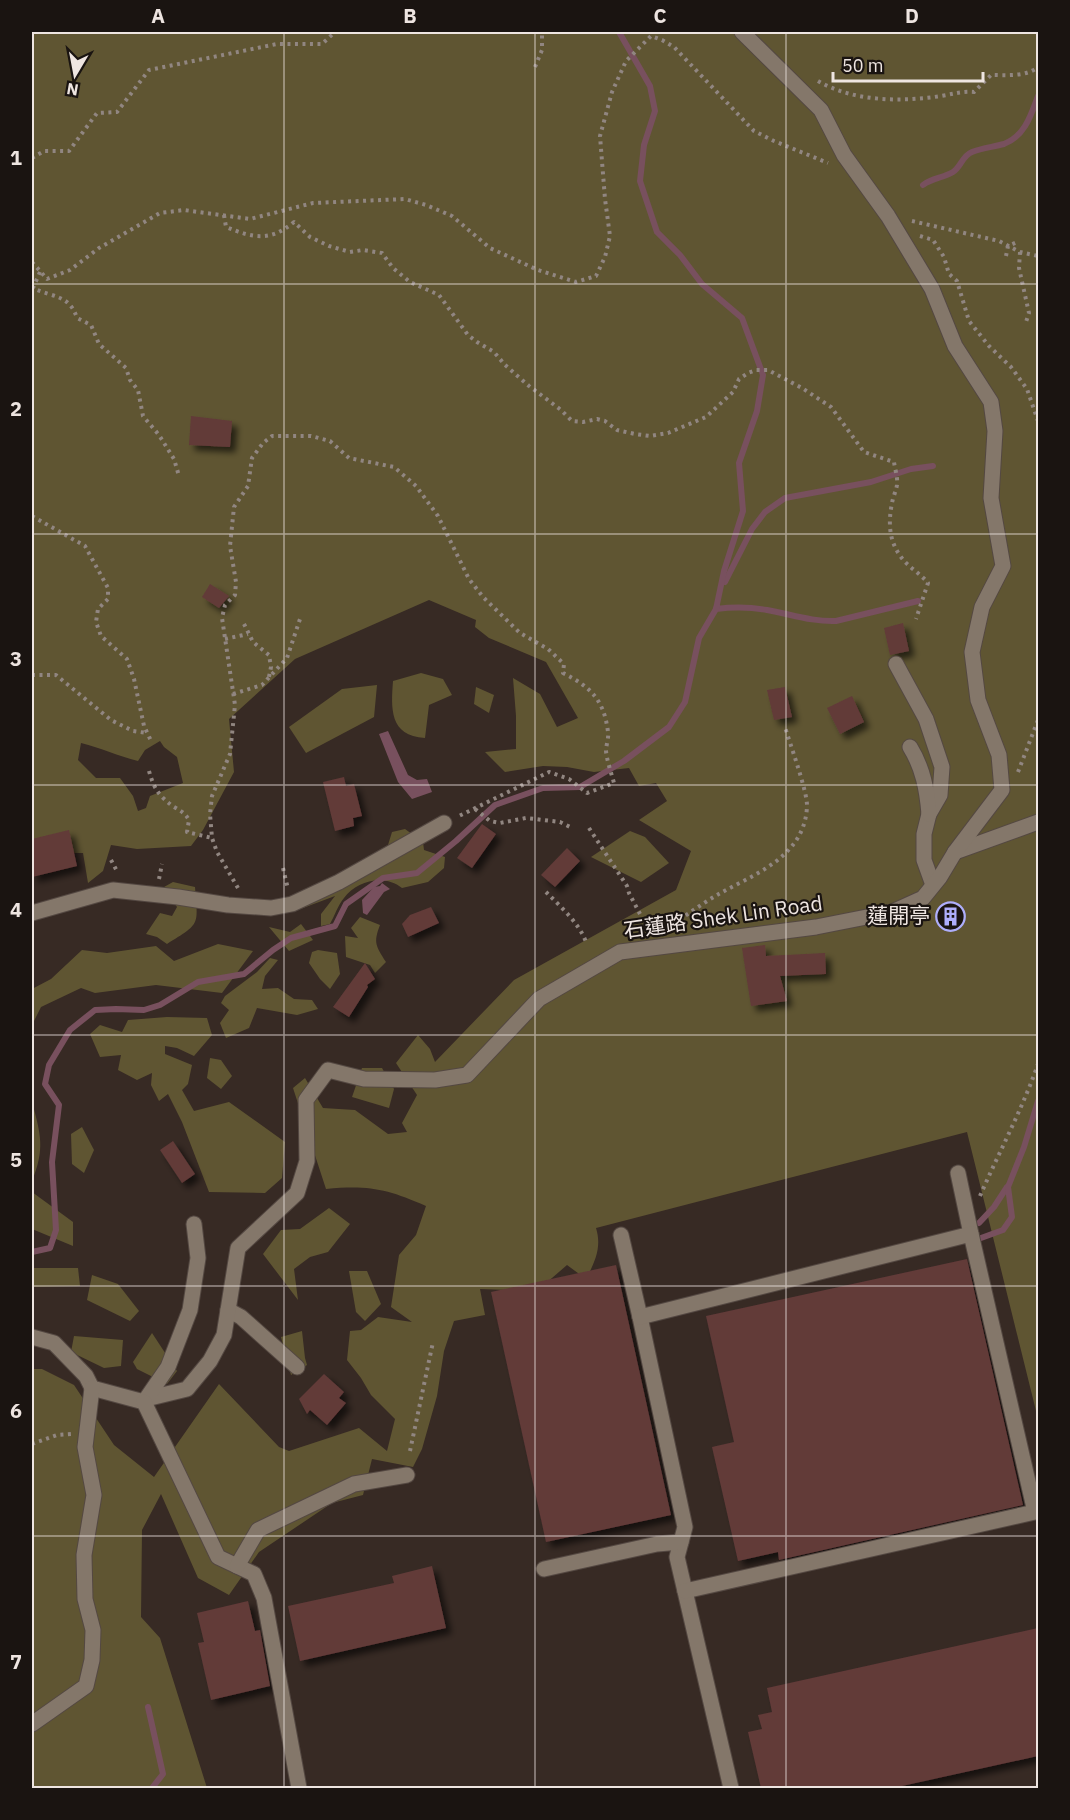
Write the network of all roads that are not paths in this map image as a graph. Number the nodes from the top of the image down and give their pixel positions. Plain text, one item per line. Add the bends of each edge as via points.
1 (742, 32) edge
2 (896, 664) dead end
3 (910, 747) dead end
4 (929, 814) junction
5 (1038, 822) edge
6 (444, 823) road end
7 (955, 852) junction
8 (933, 885) junction
9 (32, 913) edge
10 (958, 1173) dead end
11 (194, 1224) dead end
12 (970, 1229) junction
13 (621, 1235) dead end
14 (228, 1310) junction
15 (640, 1317) junction
16 (32, 1337) edge
17 (297, 1368) dead end
18 (92, 1388) junction
19 (145, 1400) junction
20 (407, 1475) dead end
21 (681, 1542) junction
22 (237, 1566) junction
23 (544, 1569) dead end
24 (685, 1591) junction
25 (32, 1724) edge
26 (299, 1788) edge
27 (731, 1788) edge

1 - 7 street, 石蓮路 Shek Lin Road via 821,110 844,155 888,216 932,289 955,346 991,402 991,498 1003,567 982,607 972,652 978,700 999,755 1002,790
2 - 4 street via 926,719 942,767 940,795
3 - 4 street via 927,790
4 - 8 street via 924,860
5 - 7 street
6 - 9 street via 292,904 271,908 228,905 113,890
7 - 8 street, 石蓮路 Shek Lin Road
8 - 14 street, 石蓮路 Shek Lin Road via 922,898 892,912 816,927 620,952 539,999 467,1075 435,1080 364,1079 328,1070 306,1100 307,1161 297,1193 238,1248
10 - 12 street
11 - 19 street via 198,1258 190,1311 168,1367
12 - 15 street
12 - 24 street via 1035,1512
13 - 15 street
14 - 17 street via 241,1317
14 - 19 street, 石蓮路 Shek Lin Road via 224,1335 210,1361 187,1389
15 - 21 street via 685,1527
16 - 18 street via 54,1342 86,1376
18 - 19 street, 石蓮路 Shek Lin Road
18 - 25 street via 85,1447 94,1495 84,1555 85,1599 93,1630 92,1660 86,1686
19 - 22 street via 218,1557
20 - 22 street via 354,1484 258,1530
21 - 23 street
21 - 24 street via 677,1557
22 - 26 street via 254,1574 264,1598
24 - 27 street

